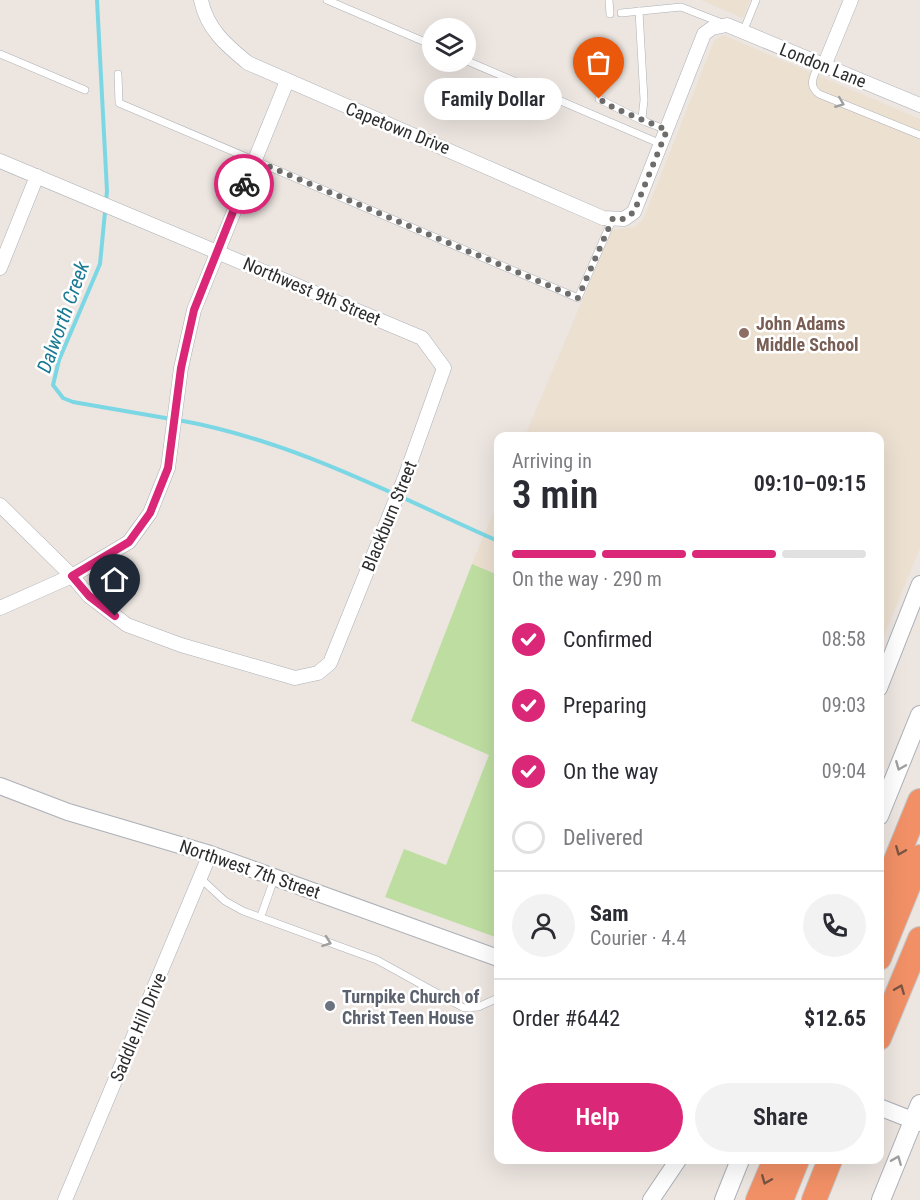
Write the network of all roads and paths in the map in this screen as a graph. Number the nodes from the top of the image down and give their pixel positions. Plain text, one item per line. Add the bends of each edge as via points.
1 (201, 0) edge
2 (327, 0) edge
3 (609, 0) edge
4 (756, 0) edge
5 (851, 0) edge
6 (639, 11) junction
7 (621, 13) dead end
8 (610, 14) dead end
9 (727, 25) junction
10 (743, 32) junction
11 (422, 41) edge
12 (0, 54) edge
13 (476, 65) edge
14 (821, 65) junction
15 (118, 74) dead end
16 (287, 81) junction
17 (85, 90) dead end
18 (599, 99) dead end
19 (920, 105) edge
20 (646, 122) junction
21 (667, 130) junction
22 (920, 135) edge
23 (661, 144) junction
24 (254, 160) junction
25 (0, 161) edge
26 (38, 176) junction
27 (619, 218) junction
28 (216, 251) junction
29 (0, 268) edge
30 (444, 368) joint
31 (0, 505) edge
32 (72, 576) junction
33 (920, 584) edge
34 (0, 608) edge
35 (884, 675) edge
36 (920, 715) edge
37 (0, 786) edge
38 (920, 801) edge
39 (884, 804) edge
40 (210, 854) junction
41 (920, 857) edge
42 (275, 876) junction
43 (200, 878) junction
44 (884, 890) edge
45 (261, 916) junction
46 (920, 939) edge
47 (884, 946) edge
48 (494, 957) edge
49 (494, 1000) edge
50 (884, 1026) edge
51 (884, 1108) edge
52 (918, 1116) edge
53 (675, 1164) edge
54 (738, 1164) edge
55 (773, 1164) edge
56 (795, 1164) edge
57 (828, 1164) edge
58 (65, 1200) edge
59 (651, 1200) edge
60 (724, 1200) edge
61 (758, 1200) edge
62 (781, 1200) edge
63 (814, 1200) edge
64 (881, 1200) edge

1 - 16 street, Capetown Drive via 220,41 248,63
2 - 11 lane
3 - 8 lane
4 - 10 lane
5 - 14 street
6 - 7 lane
6 - 9 lane via 681,7
6 - 20 lane via 642,118
9 - 10 street, London Lane
9 - 21 street via 704,34
10 - 14 street, London Lane
12 - 17 lane
13 - 23 lane
14 - 19 street, London Lane
14 -> 22 lane via 811,84 819,94
15 - 24 lane via 119,103
16 - 24 street
16 - 27 street, Capetown Drive via 603,218
18 - 20 lane
20 - 21 lane
21 - 23 street
23 - 27 street via 634,212
24 - 27 lane via 578,298
24 - 28 street
25 - 26 street, Northwest 9th Street
26 - 28 street, Northwest 9th Street
26 - 29 street
28 - 30 street, Northwest 9th Street via 422,338
28 - 32 street via 194,310 168,468 150,513 129,542
30 - 32 street, Blackburn Street via 330,663 318,673 296,678 181,645 128,625 89,596
31 - 32 street
32 - 34 street
33 - 35 street
36 -> 39 main road
37 - 40 street, Northwest 7th Street via 68,812
38 -> 44 highway
40 - 42 street, Northwest 7th Street
40 - 43 street, Saddle Hill Drive
41 - 47 highway
42 - 45 lane
42 - 48 street, Northwest 7th Street
43 - 45 lane via 225,901
43 - 58 street, Saddle Hill Drive
45 -> 49 lane via 409,976 464,1008
50 -> 46 highway
51 - 52 street
64 -> 52 main road
53 - 59 street
54 - 60 main road
55 -> 61 highway
56 - 62 highway
57 - 63 highway

